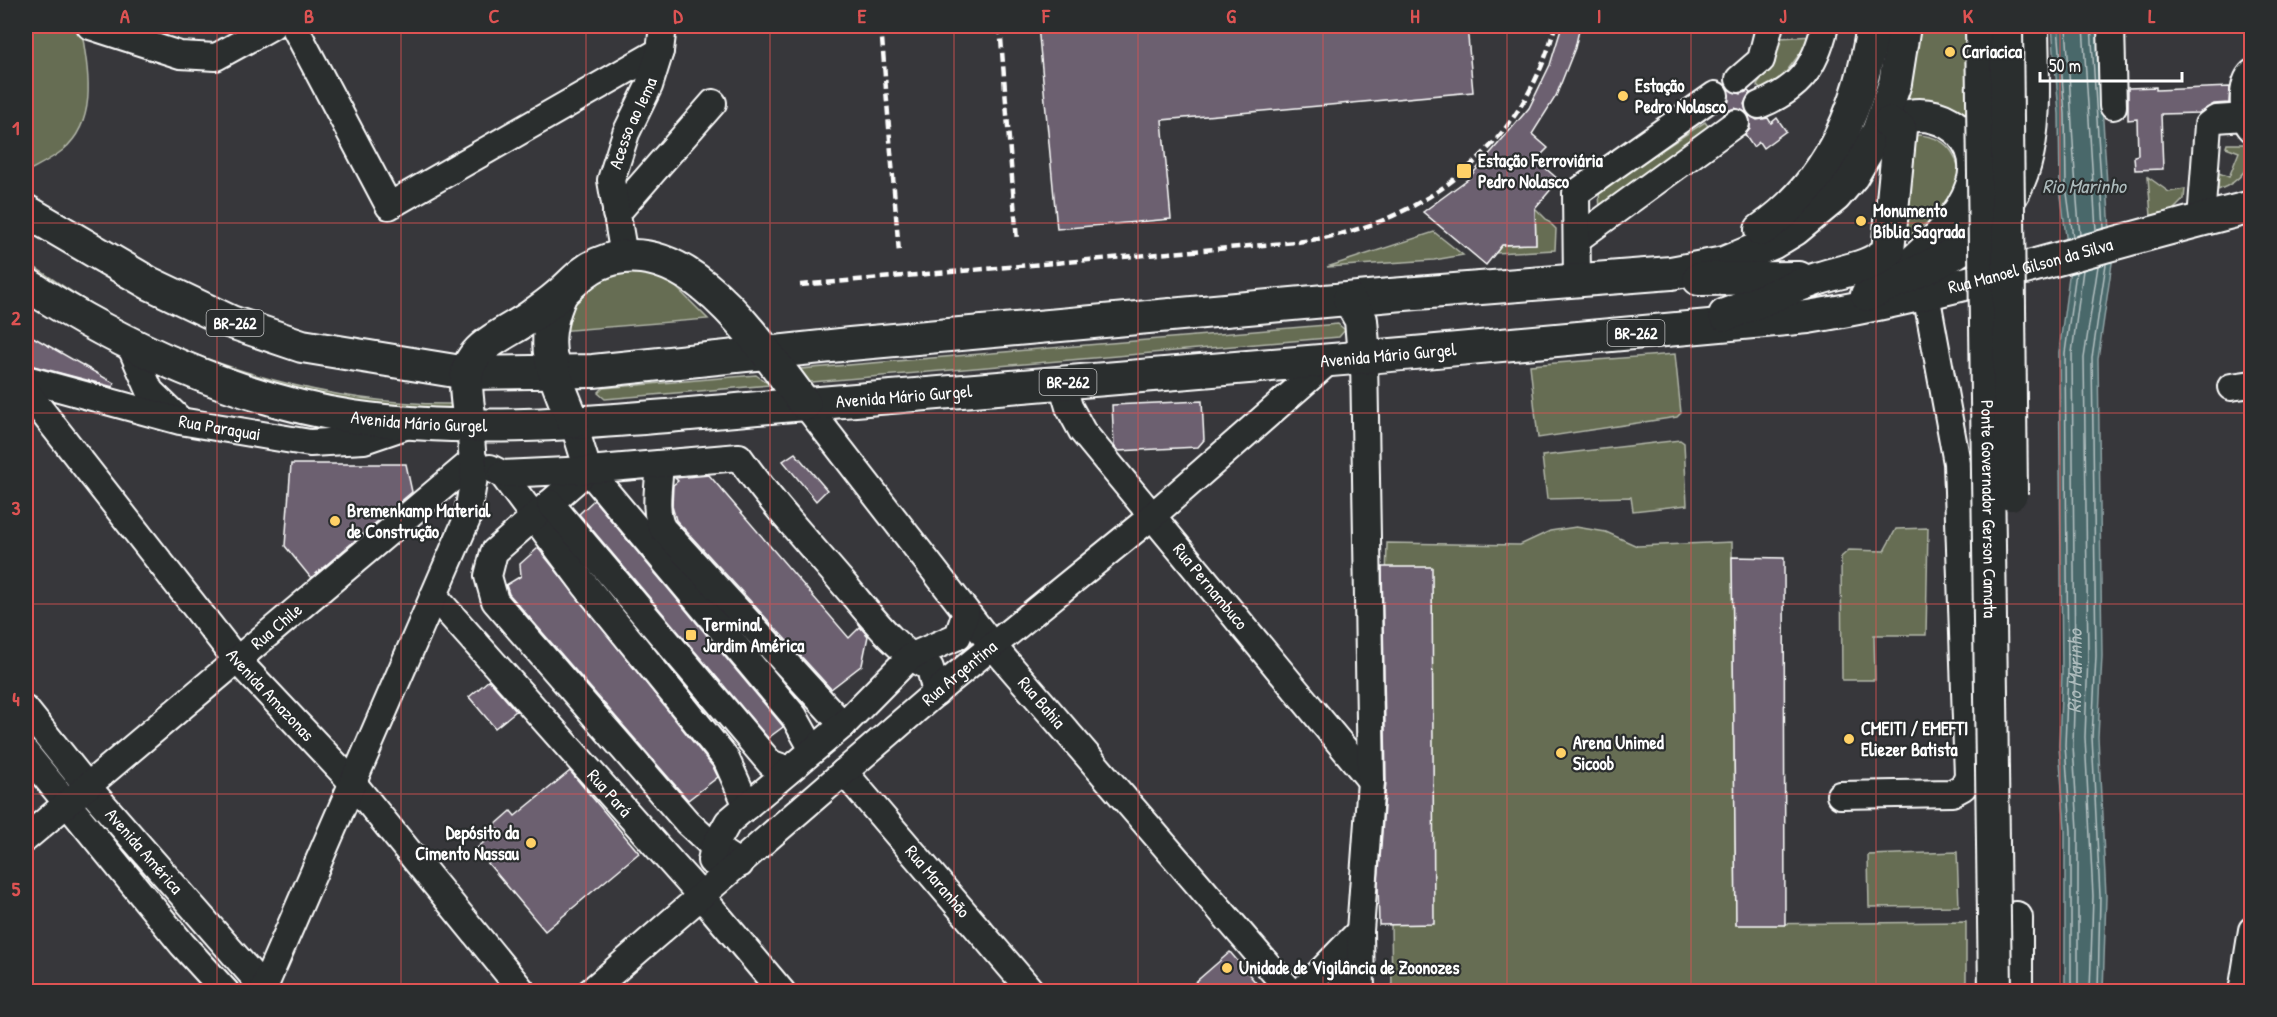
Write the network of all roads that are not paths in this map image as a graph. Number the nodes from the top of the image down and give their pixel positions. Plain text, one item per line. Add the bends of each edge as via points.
1 (90, 26) edge
2 (272, 26) edge
3 (294, 26) edge
4 (663, 26) edge
5 (1775, 26) edge
6 (1825, 26) edge
7 (1873, 26) edge
8 (1904, 26) edge
9 (1982, 26) edge
10 (2006, 26) edge
11 (2032, 26) edge
12 (2110, 26) edge
13 (660, 51) junction
14 (2252, 73) edge
15 (1739, 79) dead end
16 (1715, 95) dead end
17 (713, 103) dead end
18 (1759, 105) dead end
19 (2113, 106) dead end
20 (1736, 123) dead end
21 (2248, 123) edge
22 (1884, 127) junction
23 (2252, 207) edge
24 (26, 212) edge
25 (616, 214) junction
26 (2201, 220) junction
27 (1577, 239) junction
28 (624, 256) junction
29 (1657, 274) junction
30 (1821, 278) junction
31 (1577, 280) junction
32 (26, 284) edge
33 (1889, 284) junction
34 (561, 294) junction
35 (1926, 294) junction
36 (1349, 298) junction
37 (1808, 317) junction
38 (1691, 328) junction
39 (129, 343) junction
40 (765, 353) junction
41 (1364, 357) junction
42 (1330, 360) junction
43 (555, 372) junction
44 (467, 373) junction
45 (26, 379) edge
46 (1062, 382) junction
47 (26, 391) edge
48 (805, 404) junction
49 (180, 421) junction
50 (573, 422) junction
51 (414, 423) junction
52 (470, 424) junction
53 (474, 460) junction
54 (660, 464) junction
55 (588, 470) junction
56 (502, 474) junction
57 (541, 511) junction
58 (1151, 517) junction
59 (434, 596) junction
60 (966, 612) junction
61 (451, 633) dead end
62 (992, 645) junction
63 (910, 657) junction
64 (236, 659) junction
65 (936, 693) junction
66 (26, 710) edge
67 (843, 725) junction
68 (813, 750) junction
69 (26, 753) edge
70 (789, 770) junction
71 (844, 772) junction
72 (1371, 781) junction
73 (352, 782) junction
74 (87, 786) junction
75 (382, 790) dead end
76 (1840, 795) dead end
77 (67, 804) junction
78 (747, 806) junction
79 (622, 807) junction
80 (687, 822) junction
81 (26, 838) edge
82 (714, 847) junction
83 (740, 864) junction
84 (674, 890) dead end
85 (702, 897) junction
86 (2252, 930) edge
87 (1360, 931) junction
88 (1360, 980) edge
89 (264, 990) edge
90 (226, 992) edge
91 (523, 992) edge
92 (590, 992) edge
93 (782, 992) edge
94 (1032, 992) edge
95 (1291, 992) edge
96 (1301, 992) edge
97 (1338, 992) edge
98 (1995, 992) edge
99 (2016, 992) edge
100 (2242, 992) edge

1 - 2 street via 180,55 216,57
3 - 13 street via 389,206
4 - 13 street, Acesso ao Iema
5 - 15 street via 1761,60
6 - 18 street via 1801,80 1784,95
7 - 29 main road, BR-262 via 1865,73 1850,121 1807,188 1744,242 1707,261
8 - 22 main road
9 - 98 main road, Ponte Governador Gerson Camata, bridge
10 - 99 main road, Ponte Governador Gerson Camata, bridge
11 - 33 main road, BR-262 via 2032,139 2020,179 1985,230 1951,255
12 - 19 street
13 - 25 street, Acesso ao Iema via 611,180
14 - 21 street via 2244,87
16 - 27 street via 1576,193
17 - 25 street
20 - 27 street
21 - 26 street via 2216,119 2208,125
22 - 29 main road via 1846,182 1795,230 1724,263
22 - 30 main road via 1900,129 1888,251 1865,266
22 - 33 main road via 1910,115 1946,121 1963,135 1975,165 1972,187 1957,214 1927,250
23 - 26 main road, Rua Manoel Gilson da Silva
24 - 44 main road, BR-262 via 149,283 231,322 302,346
25 - 28 street, Acesso ao Iema
26 - 35 main road, Rua Manoel Gilson da Silva
27 - 31 street
28 - 34 main road via 598,264 577,277
28 - 40 main road via 648,257 697,280 729,308
29 - 30 main road via 1713,280
29 - 31 main road, BR-262
30 - 38 main road
31 - 36 main road, BR-262
32 - 39 main road, Avenida Mário Gurgel / BR-262
33 - 37 main road, BR-262 via 1853,302
34 - 43 main road via 548,331
34 - 44 main road via 488,344 474,358
35 - 37 main road, Rua Manoel Gilson da Silva
35 - 76 street via 1957,463 1968,776 1963,787 1952,793
36 - 40 main road, BR-262
36 - 41 main road via 1360,320
37 - 38 main road, Avenida Mário Gurgel / BR-262
38 - 41 main road, Avenida Mário Gurgel / BR-262
39 - 49 street via 150,392
39 - 51 main road, Avenida Mário Gurgel / BR-262 via 227,384 286,403 351,417
40 - 43 main road, BR-262
40 - 48 main road
41 - 42 main road, Avenida Mário Gurgel / BR-262
41 - 72 street
42 - 46 main road, Avenida Mário Gurgel / BR-262
42 - 58 street, Rua Argentina
43 - 44 main road, BR-262
43 - 50 main road
44 - 52 main road
45 - 49 street, Rua Paraguai
46 - 48 main road, Avenida Mário Gurgel / BR-262
46 - 58 street, Rua Pernambuco via 1082,431
47 - 64 street, Avenida Amazonas
48 - 50 main road, Avenida Mário Gurgel / BR-262
48 - 60 street, Rua Bahia
49 - 51 street, Rua Paraguai via 310,443 364,440
50 - 52 main road, Avenida Mário Gurgel / BR-262
50 - 55 street
51 - 52 main road, Avenida Mário Gurgel / BR-262
52 - 53 street
53 - 56 street
53 - 59 street via 467,519
53 - 64 street, Rua Chile
54 - 55 street
54 - 63 street via 739,457 761,488
54 - 67 street via 660,525
55 - 56 street
55 - 57 street
55 - 68 street via 794,716
56 - 57 street
57 - 70 street via 770,763
57 - 78 street via 585,585 726,759
57 - 80 street via 494,552 488,576 495,601
58 - 62 street, Rua Argentina
58 - 72 street, Rua Pernambuco
59 - 61 street
59 - 73 street
59 - 79 street, Rua Pará
60 - 62 street, Rua Bahia
60 - 63 street via 958,636
62 - 65 street, Rua Argentina
62 - 95 street, Rua Bahia
63 - 65 street via 930,668
63 - 67 street
64 - 73 street, Avenida Amazonas
64 - 74 street, Rua Chile
65 - 71 street, Rua Argentina
66 - 74 street, Avenida América
67 - 68 street
68 - 70 street
69 - 77 street, Avenida América
70 - 78 street
71 - 83 street, Rua Argentina
71 - 94 street, Rua Maranhão
72 - 87 street
73 - 75 street
73 - 89 street
73 - 91 street, Avenida Amazonas
74 - 77 street, Rua Chile
74 - 89 street, Avenida América
77 - 81 street, Rua Chile
77 - 90 street, Avenida América
78 - 82 street via 728,822
79 - 80 street
79 - 85 street, Rua Pará
80 - 82 street
82 - 83 street
82 - 85 street
83 - 85 street, Rua Argentina
84 - 85 street
85 - 92 street, Rua Argentina
85 - 93 street, Rua Pará
86 - 100 street
87 - 88 street
87 - 96 street
88 - 97 street

